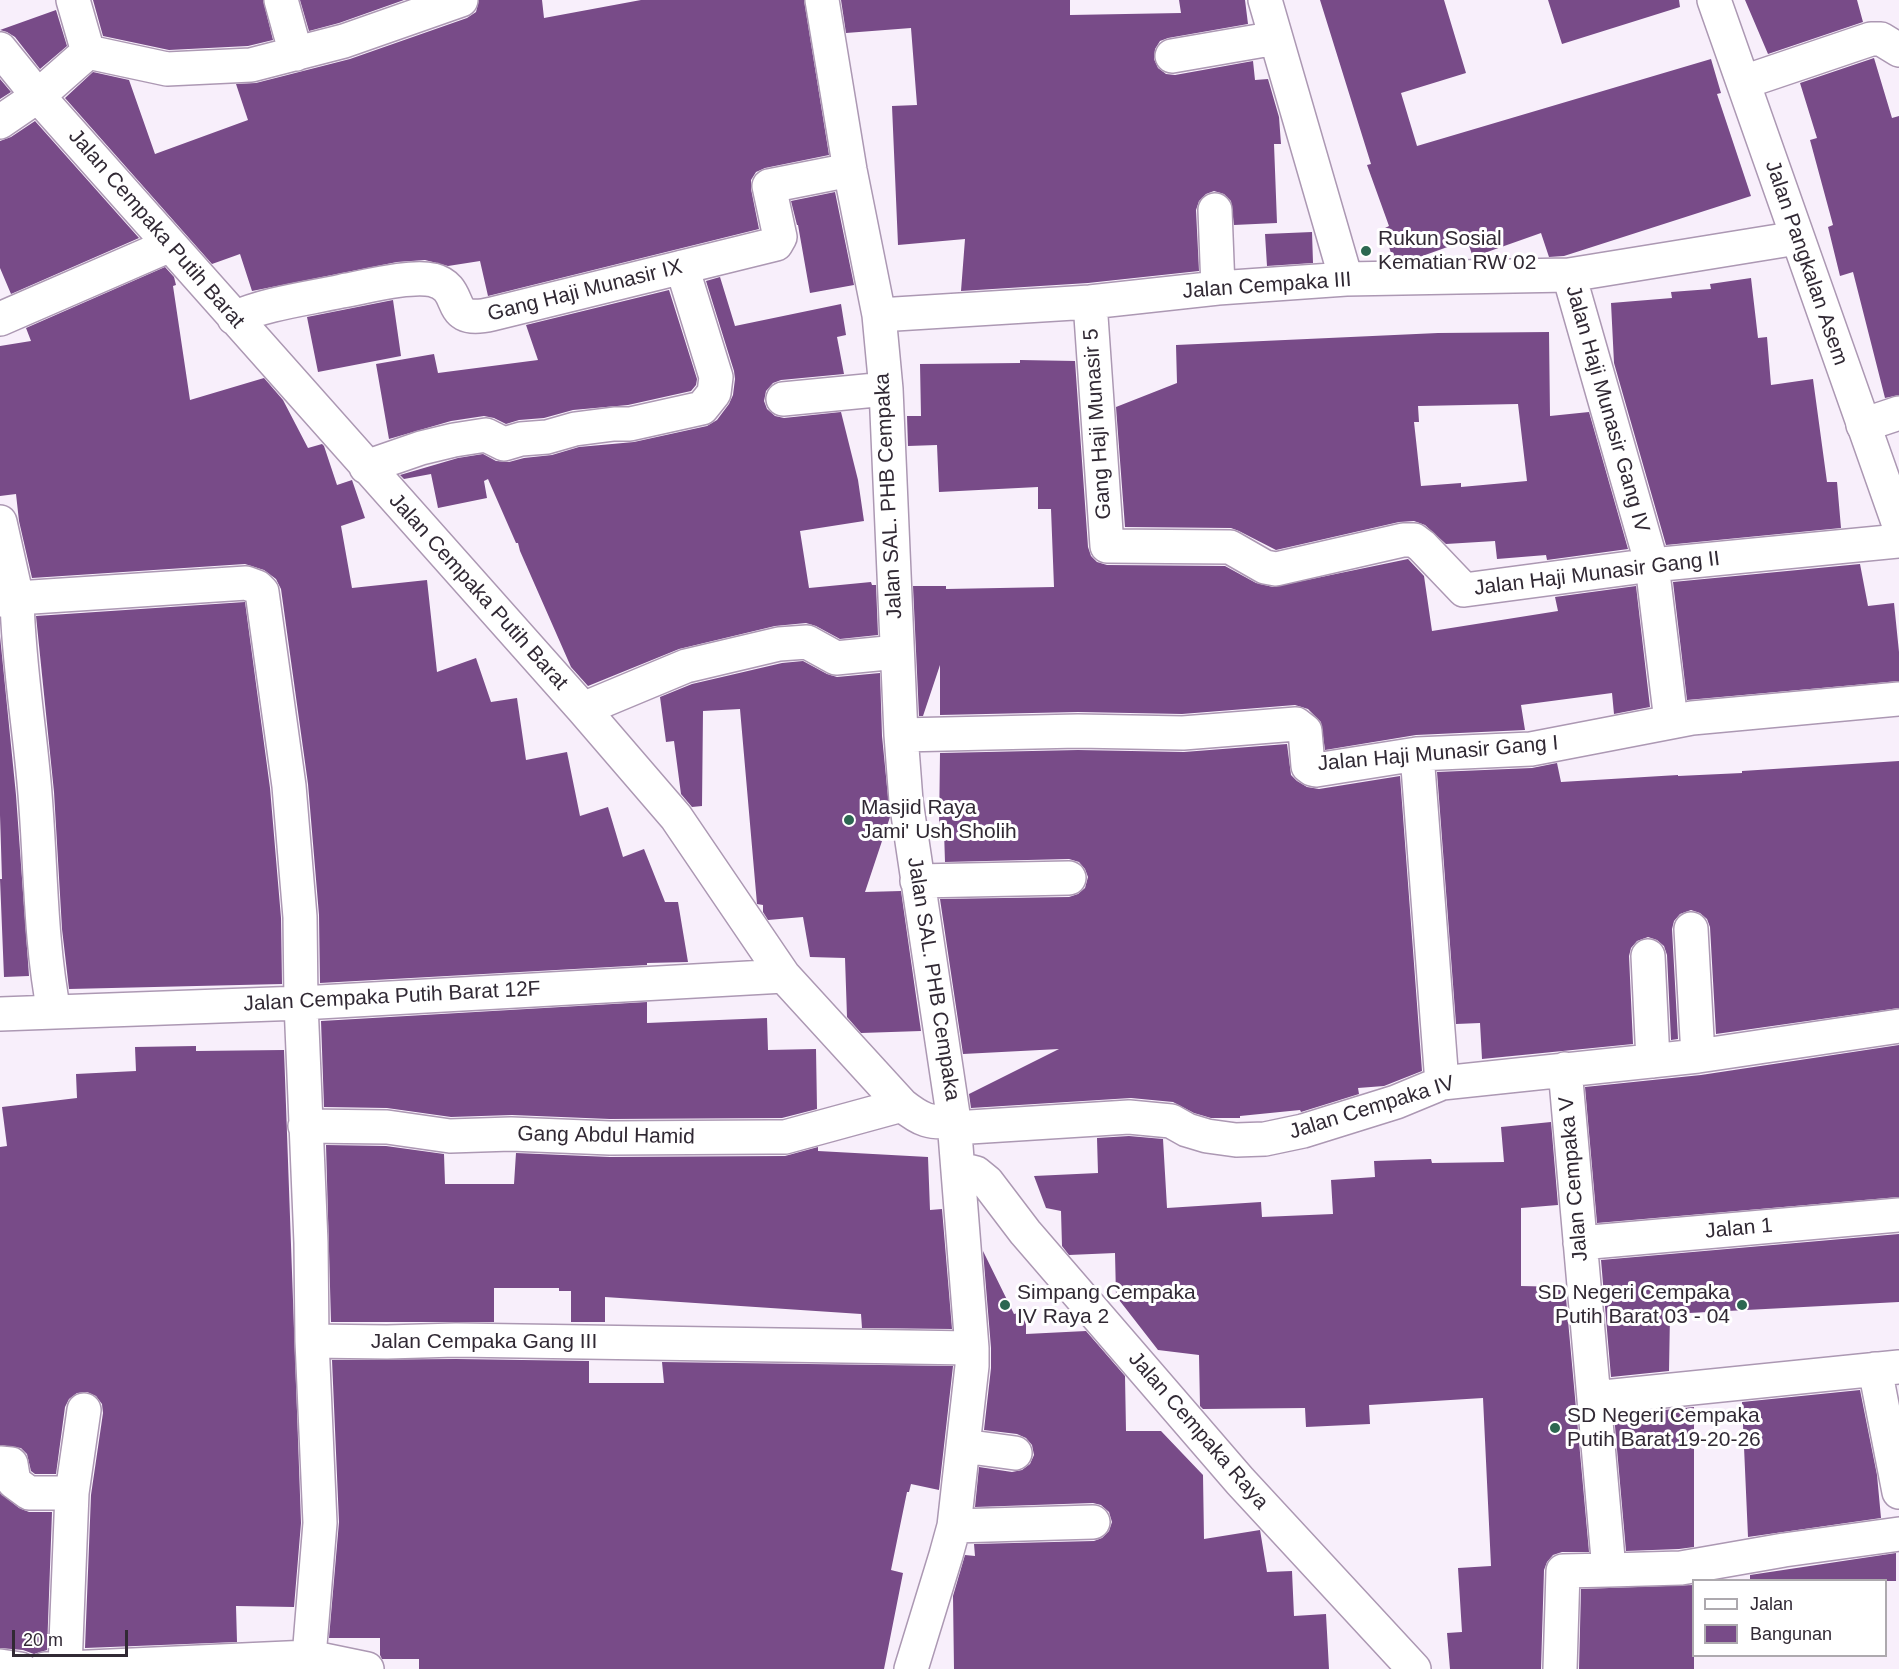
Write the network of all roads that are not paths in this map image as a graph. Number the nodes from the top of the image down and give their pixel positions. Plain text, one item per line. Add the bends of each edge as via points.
1 (73, 0) edge
2 (281, 0) edge
3 (461, 0) edge
4 (822, 0) edge
5 (1265, 0) edge
6 (1714, 0) edge
7 (1276, 38) junction
8 (0, 49) edge
9 (1899, 50) edge
10 (88, 52) junction
11 (296, 54) junction
12 (1172, 56) dead end
13 (1744, 82) junction
14 (38, 96) junction
15 (0, 122) edge
16 (850, 170) junction
17 (1215, 210) dead end
18 (1797, 238) junction
19 (170, 245) junction
20 (682, 267) junction
21 (1569, 275) junction
22 (1346, 279) junction
23 (1218, 288) junction
24 (1090, 302) junction
25 (879, 315) junction
26 (0, 318) edge
27 (234, 318) junction
28 (886, 389) junction
29 (783, 399) dead end
30 (1899, 413) edge
31 (1863, 424) junction
32 (366, 467) junction
33 (0, 522) edge
34 (1899, 525) edge
35 (1899, 541) edge
36 (1107, 546) joint
37 (1652, 565) junction
38 (8, 599) edge
39 (897, 652) junction
40 (1899, 699) edge
41 (583, 709) junction
42 (1671, 721) junction
43 (901, 735) junction
44 (1417, 754) junction
45 (1069, 878) dead end
46 (917, 881) junction
47 (1691, 929) dead end
48 (1648, 956) dead end
49 (784, 976) junction
50 (301, 1003) junction
51 (54, 1012) junction
52 (0, 1014) edge
53 (1899, 1026) edge
54 (1698, 1056) junction
55 (1653, 1061) junction
56 (1565, 1069) junction
57 (1442, 1083) junction
58 (902, 1105) junction
59 (954, 1124) junction
60 (305, 1126) junction
61 (960, 1169) junction
62 (1899, 1215) edge
63 (1580, 1243) junction
64 (312, 1341) junction
65 (972, 1348) junction
66 (1887, 1368) edge
67 (1594, 1398) junction
68 (84, 1410) dead end
69 (963, 1446) junction
70 (1015, 1453) dead end
71 (0, 1463) edge
72 (1899, 1492) edge
73 (72, 1493) junction
74 (1094, 1522) dead end
75 (954, 1526) junction
76 (1899, 1534) edge
77 (1609, 1570) junction
78 (309, 1657) junction
79 (0, 1666) edge
80 (55, 1668) edge
81 (20, 1669) edge
82 (367, 1669) edge
83 (911, 1669) edge
84 (1414, 1669) edge
85 (1560, 1669) edge

1 - 10 street
2 - 11 street
3 - 11 street
4 - 16 street, Jalan SAL. PHB Cempaka
5 - 7 street
6 - 13 street, Jalan Pangkalan Asem
7 - 12 street
7 - 22 street
8 - 14 street, Jalan Cempaka Putih Barat
9 - 13 street via 1881,39 1871,39
10 - 11 street via 167,69 251,65
10 - 14 street
13 - 18 street, Jalan Pangkalan Asem
14 - 15 street
14 - 19 street, Jalan Cempaka Putih Barat
16 - 20 street, Gang Haji Munasir IX via 769,186 778,242
16 - 25 street, Jalan SAL. PHB Cempaka
17 - 23 street
18 - 21 street, Jalan Cempaka III
18 - 31 street, Jalan Pangkalan Asem
19 - 26 street
19 - 27 street, Jalan Cempaka Putih Barat
20 - 27 street, Gang Haji Munasir IX via 480,317 458,310 447,286 423,279 274,305
20 - 32 street via 716,377 714,393 702,408 640,423 575,429 504,444 486,435 454,440
21 - 22 street, Jalan Cempaka III
21 - 37 street, Jalan Haji Munasir Gang IV
22 - 23 street, Jalan Cempaka III
23 - 24 street, Jalan Cempaka III
24 - 25 street, Jalan Cempaka III
24 - 36 street, Gang Haji Munasir 5
25 - 28 street, Jalan SAL. PHB Cempaka
27 - 32 street, Jalan Cempaka Putih Barat
28 - 29 street
28 - 39 street, Jalan SAL. PHB Cempaka
30 - 31 street
31 - 34 street, Jalan Pangkalan Asem
32 - 41 street, Jalan Cempaka Putih Barat
33 - 38 street
35 - 37 street, Jalan Haji Munasir Gang II
36 - 37 street, Jalan Haji Munasir Gang II via 1230,547 1276,569 1414,540 1464,590
37 - 42 street, Jalan Haji Munasir Gang IV
38 - 50 street via 246,583 262,592 289,786 300,917
38 - 51 street via 35,790 46,975
39 - 41 street via 836,658 807,642 778,644 686,666
39 - 43 street, Jalan SAL. PHB Cempaka
40 - 42 street, Jalan Haji Munasir Gang I
41 - 49 street, Jalan Cempaka Putih Barat via 675,817
42 - 44 street, Jalan Haji Munasir Gang I via 1531,749
43 - 44 street, Jalan Haji Munasir Gang I via 1183,733 1296,724 1305,731 1308,765 1312,769
43 - 46 street, Jalan SAL. PHB Cempaka
44 - 57 street
45 - 46 street
46 - 59 street, Jalan SAL. PHB Cempaka
47 - 54 street
48 - 55 street
49 - 50 street, Jalan Cempaka Putih Barat 12F
49 - 58 street, Jalan Cempaka Putih Barat
50 - 51 street, Jalan Cempaka Putih Barat 12F
50 - 60 street
51 - 52 street, Jalan Cempaka Putih Barat 12F
53 - 54 street, Jalan Cempaka IV
54 - 55 street, Jalan Cempaka IV
55 - 56 street, Jalan Cempaka IV
56 - 57 street, Jalan Cempaka IV
56 - 63 street, Jalan Cempaka V
57 - 59 street, Jalan Cempaka IV via 1396,1102 1265,1139 1207,1136 1171,1121 1129,1116
58 - 59 street, Jalan Cempaka Putih Barat via 929,1122
58 - 60 street, Gang Abdul Hamid via 785,1137 450,1136 387,1127
59 - 61 street, Jalan SAL. PHB Cempaka
60 - 64 street
61 - 65 street, Jalan SAL. PHB Cempaka
61 - 84 street, Jalan Cempaka Raya via 976,1173 991,1186 1025,1232 1240,1481
62 - 63 street, Jalan 1
63 - 67 street, Jalan Cempaka V
64 - 65 street, Jalan Cempaka Gang III
64 - 78 street via 320,1522
65 - 69 street, Jalan SAL. PHB Cempaka
66 - 67 street
66 - 72 street
67 - 77 street, Jalan Cempaka V
68 - 73 street
69 - 70 street
69 - 75 street, Jalan SAL. PHB Cempaka
71 - 73 street via 11,1464 14,1482 29,1493
73 - 80 street
74 - 75 street
75 - 83 street, Jalan SAL. PHB Cempaka
76 - 77 street via 1681,1568
77 - 85 street via 1563,1571
78 - 80 street
78 - 82 street
79 - 81 street

